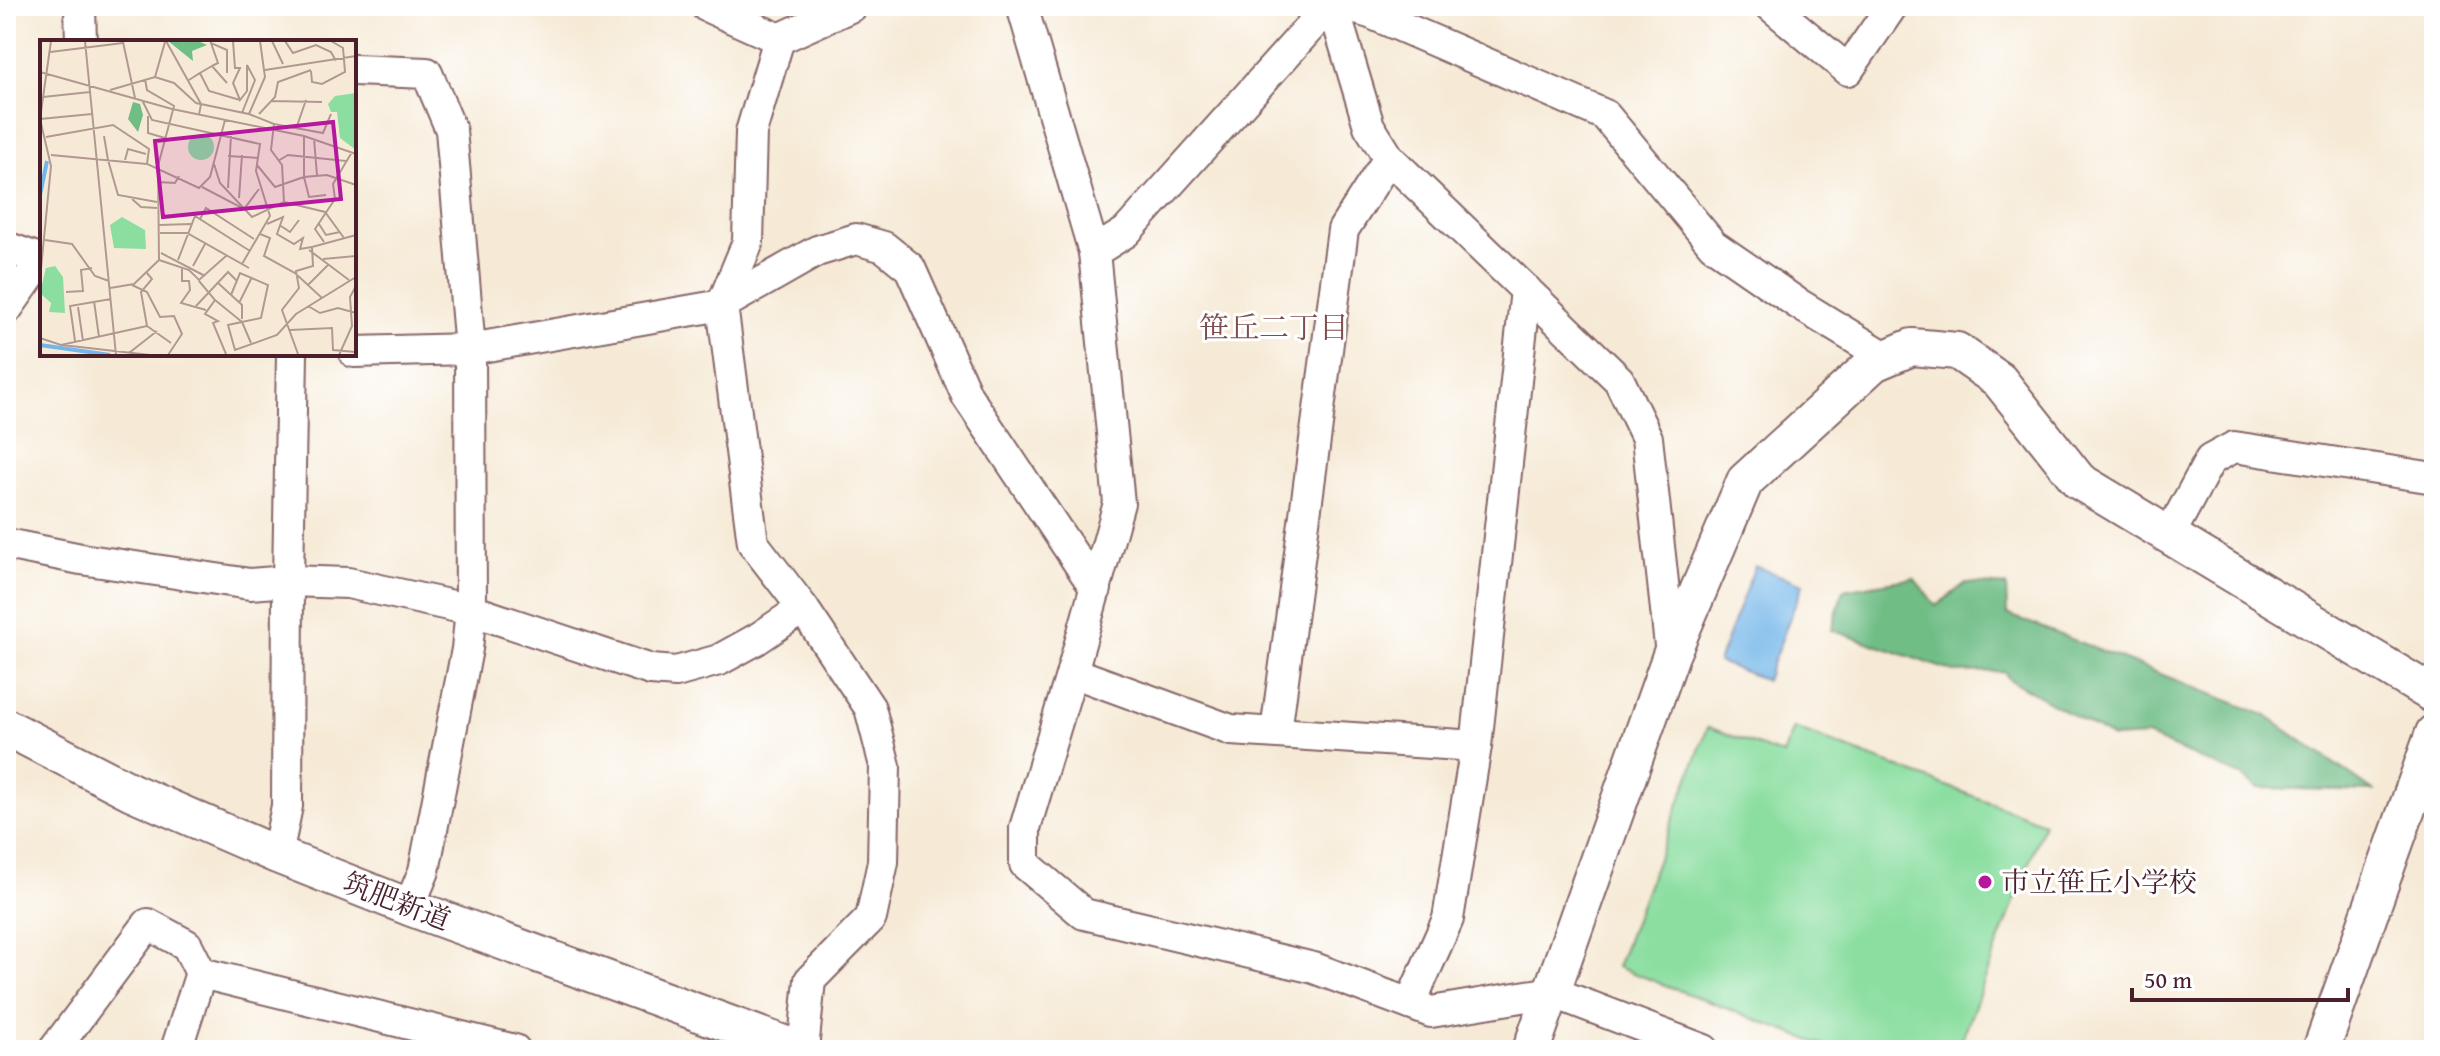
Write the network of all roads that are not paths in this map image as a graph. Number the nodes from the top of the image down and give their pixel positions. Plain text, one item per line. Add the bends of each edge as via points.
1 (80, 6) edge
2 (706, 6) edge
3 (852, 6) edge
4 (1022, 6) edge
5 (1331, 6) edge
6 (1346, 6) edge
7 (1771, 6) edge
8 (1892, 6) edge
9 (779, 39) junction
10 (81, 40) edge
11 (356, 70) edge
12 (1389, 158) junction
13 (6, 247) edge
14 (1094, 252) junction
15 (40, 259) edge
16 (40, 263) edge
17 (1526, 290) junction
18 (722, 305) junction
19 (6, 310) edge
20 (470, 349) junction
21 (356, 352) edge
22 (292, 356) edge
23 (1887, 358) junction
24 (2434, 478) edge
25 (2169, 536) junction
26 (6, 544) edge
27 (288, 581) junction
28 (1096, 589) junction
29 (803, 608) junction
30 (471, 610) junction
31 (1671, 655) junction
32 (1072, 672) junction
33 (2434, 695) edge
34 (6, 727) edge
35 (1276, 732) junction
36 (2434, 733) edge
37 (1476, 746) junction
38 (277, 855) junction
39 (409, 907) junction
40 (201, 973) junction
41 (1552, 992) junction
42 (1410, 1004) junction
43 (496, 1048) edge
44 (54, 1050) edge
45 (176, 1050) edge
46 (801, 1050) edge
47 (1531, 1050) edge
48 (1704, 1050) edge
49 (2321, 1050) edge

1 - 10 street
2 - 9 street
3 - 9 street
4 - 14 street
5 - 12 street via 1369,126
5 - 14 street via 1126,232
6 - 23 street via 1605,115 1713,245
7 - 8 street via 1848,70
9 - 18 street via 751,132 748,242
11 - 20 street via 427,73 451,130
12 - 17 street
12 - 35 street via 1343,230
13 - 15 street
14 - 28 street via 1119,503
16 - 19 street
17 - 31 street via 1619,380 1647,438
17 - 37 street
18 - 20 street
18 - 28 street via 817,251 856,239 884,247 910,268 967,396
18 - 29 street via 753,543
20 - 21 street
20 - 30 street
22 - 27 street
23 - 25 street via 1912,347 1957,351 1999,380 2079,481
23 - 31 street via 1874,363 1745,481
24 - 25 street via 2234,447 2210,460
25 - 33 street
26 - 27 street via 250,584
27 - 30 street via 348,583
27 - 38 street via 287,806
28 - 32 street
29 - 30 street via 719,660 676,672 651,670
29 - 46 street via 870,708 885,766 883,862 871,918 810,980
30 - 39 street via 424,871
31 - 41 street
32 - 35 street via 1231,730
32 - 42 street via 1025,828 1025,864 1084,914 1314,968
34 - 38 street, 筑肥新道 via 132,792
35 - 37 street
36 - 49 street
37 - 42 street via 1448,919
38 - 39 street, 筑肥新道
39 - 46 street, 筑肥新道
40 - 43 street
40 - 44 street via 187,945 148,924
40 - 45 street
41 - 42 street via 1431,1012
41 - 47 street
41 - 48 street

